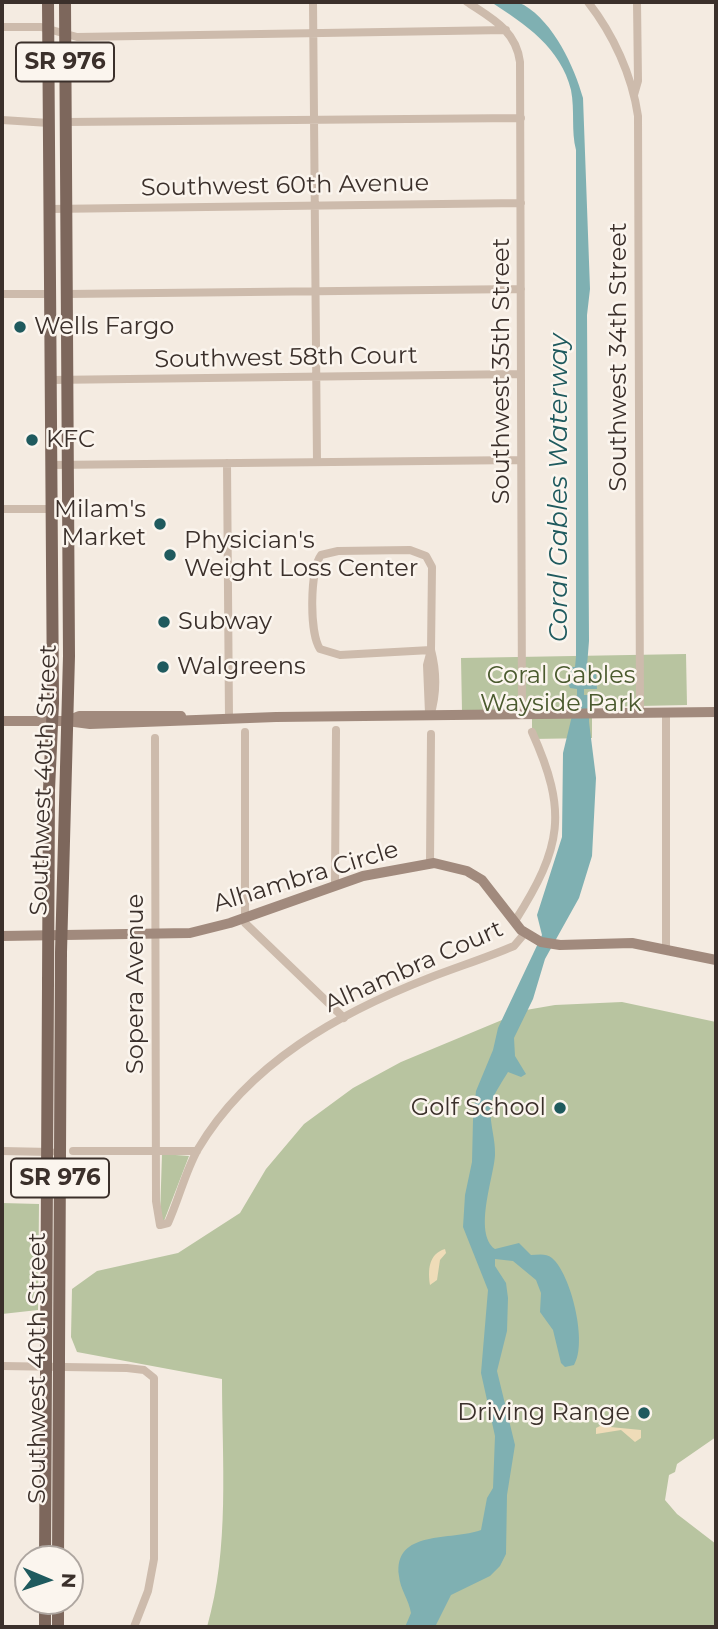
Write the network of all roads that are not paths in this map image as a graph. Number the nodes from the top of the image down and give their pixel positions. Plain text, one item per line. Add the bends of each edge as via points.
1 (48, 2) edge
2 (65, 2) edge
3 (313, 2) edge
4 (467, 2) edge
5 (588, 2) edge
6 (637, 2) edge
7 (2, 27) edge
8 (48, 29) junction
9 (506, 30) junction
10 (313, 34) junction
11 (65, 35) junction
12 (48, 83) junction
13 (634, 95) junction
14 (520, 118) junction
15 (2, 120) edge
16 (314, 120) junction
17 (66, 122) junction
18 (49, 123) junction
19 (66, 154) junction
20 (521, 202) junction
21 (315, 205) junction
22 (66, 208) junction
23 (49, 209) junction
24 (50, 277) junction
25 (521, 289) junction
26 (316, 291) junction
27 (2, 294) edge
28 (50, 294) junction
29 (67, 294) junction
30 (522, 374) junction
31 (316, 376) junction
32 (50, 380) junction
33 (67, 380) junction
34 (521, 460) junction
35 (317, 462) junction
36 (227, 463) junction
37 (51, 465) junction
38 (68, 465) junction
39 (2, 509) edge
40 (52, 509) junction
41 (52, 540) junction
42 (52, 555) junction
43 (69, 556) junction
44 (69, 570) junction
45 (431, 650) junction
46 (716, 712) edge
47 (640, 713) junction
48 (666, 713) junction
49 (522, 715) junction
50 (430, 716) junction
51 (229, 719) junction
52 (53, 720) junction
53 (67, 720) junction
54 (2, 721) edge
55 (336, 730) dead end
56 (245, 732) dead end
57 (532, 732) dead end
58 (431, 734) dead end
59 (155, 738) dead end
60 (429, 864) junction
61 (335, 885) junction
62 (244, 918) junction
63 (514, 921) junction
64 (525, 933) junction
65 (156, 934) junction
66 (2, 936) edge
67 (55, 936) junction
68 (666, 948) junction
69 (716, 960) edge
70 (344, 1018) junction
71 (2, 1151) edge
72 (156, 1151) junction
73 (197, 1151) junction
74 (60, 1152) junction
75 (163, 1226) joint
76 (2, 1366) edge
77 (52, 1366) junction
78 (46, 1545) edge
79 (58, 1545) edge
80 (134, 1627) edge

1 - 8 main road, Southwest 40th Street / SR 976
2 - 11 main road, Southwest 40th Street / SR 976
3 - 10 street
4 - 9 street
5 - 13 street via 613,41
6 - 13 street, Southwest 34th Street via 638,81
7 - 8 street
8 - 11 street
8 - 12 main road, Southwest 40th Street / SR 976
9 - 10 street
9 - 14 street, Southwest 35th Street via 519,57
10 - 11 street
10 - 16 street
11 - 17 main road, Southwest 40th Street / SR 976
12 - 17 main road via 56,93 58,114
12 - 18 main road, Southwest 40th Street / SR 976
13 - 47 street, Southwest 34th Street via 638,130
14 - 16 street
14 - 20 street, Southwest 35th Street
15 - 18 street
16 - 17 street
16 - 21 street
17 - 19 main road, Southwest 40th Street / SR 976
18 - 19 main road via 57,129
18 - 23 main road, Southwest 40th Street / SR 976
19 - 22 main road, Southwest 40th Street / SR 976
20 - 21 street, Southwest 60th Avenue
20 - 25 street, Southwest 35th Street
21 - 22 street, Southwest 60th Avenue
21 - 26 street
22 - 23 street, Southwest 60th Avenue
22 - 29 main road, Southwest 40th Street / SR 976
23 - 24 main road, Southwest 40th Street / SR 976
24 - 28 main road, Southwest 40th Street / SR 976
24 - 29 main road
25 - 26 street
25 - 30 street, Southwest 35th Street
26 - 29 street
26 - 31 street
27 - 28 street
28 - 32 main road, Southwest 40th Street / SR 976
29 - 33 main road, Southwest 40th Street / SR 976
30 - 31 street, Southwest 58th Court
30 - 34 street, Southwest 35th Street
31 - 33 street, Southwest 58th Court
31 - 35 street
32 - 33 street, Southwest 58th Court
32 - 37 main road, Southwest 40th Street / SR 976
33 - 38 main road, Southwest 40th Street / SR 976
34 - 35 street
34 - 49 street, Southwest 35th Street
35 - 36 street
36 - 38 street
36 - 51 street
37 - 38 street
37 - 40 main road, Southwest 40th Street / SR 976
38 - 43 main road, Southwest 40th Street / SR 976
39 - 40 street
40 - 41 main road, Southwest 40th Street / SR 976
41 - 42 main road, Southwest 40th Street / SR 976
41 - 43 main road
42 - 44 main road
42 - 52 main road, Southwest 40th Street / SR 976
43 - 44 main road, Southwest 40th Street / SR 976
44 - 53 main road, Southwest 40th Street / SR 976
45 - 45 street via 432,572 426,556 410,550 338,551 319,557 314,570 313,625 320,649 340,655
45 - 50 street via 435,698
46 - 48 street
47 - 48 street
47 - 49 street
48 - 68 street
49 - 50 street
50 - 51 street
51 - 53 street via 185,716 76,724
52 - 53 street
52 - 54 street
52 - 67 main road, Southwest 40th Street / SR 976 via 49,790
53 - 67 main road, Southwest 40th Street / SR 976
55 - 61 street
56 - 62 street
57 - 63 street via 553,782 557,822 539,877
58 - 60 street
59 - 65 street, Sopera Avenue
60 - 61 street, Alhambra Circle
60 - 63 street, Alhambra Circle via 467,871 482,880
61 - 62 street, Alhambra Circle
62 - 65 street, Alhambra Circle via 197,932
62 - 70 street via 247,927
63 - 64 street, Alhambra Circle
64 - 68 street, Alhambra Circle via 555,944 616,942
64 - 70 street, Alhambra Court via 514,946 399,990
65 - 67 street, Alhambra Circle
65 - 72 street, Sopera Avenue
66 - 67 street, Alhambra Circle
67 - 74 main road, Southwest 40th Street / SR 976
68 - 69 street, Alhambra Circle
70 - 73 street, Alhambra Court via 296,1046 264,1072 229,1107
71 - 74 street
72 - 73 street
72 - 74 street
72 - 75 street, Sopera Avenue via 156,1214
73 - 75 street, Alhambra Court via 170,1220
74 - 77 main road, Southwest 40th Street / SR 976
76 - 77 street
77 - 78 main road, Southwest 40th Street / SR 976
77 - 79 main road, Southwest 40th Street / SR 976
77 - 80 street via 139,1369 155,1380 154,1559

